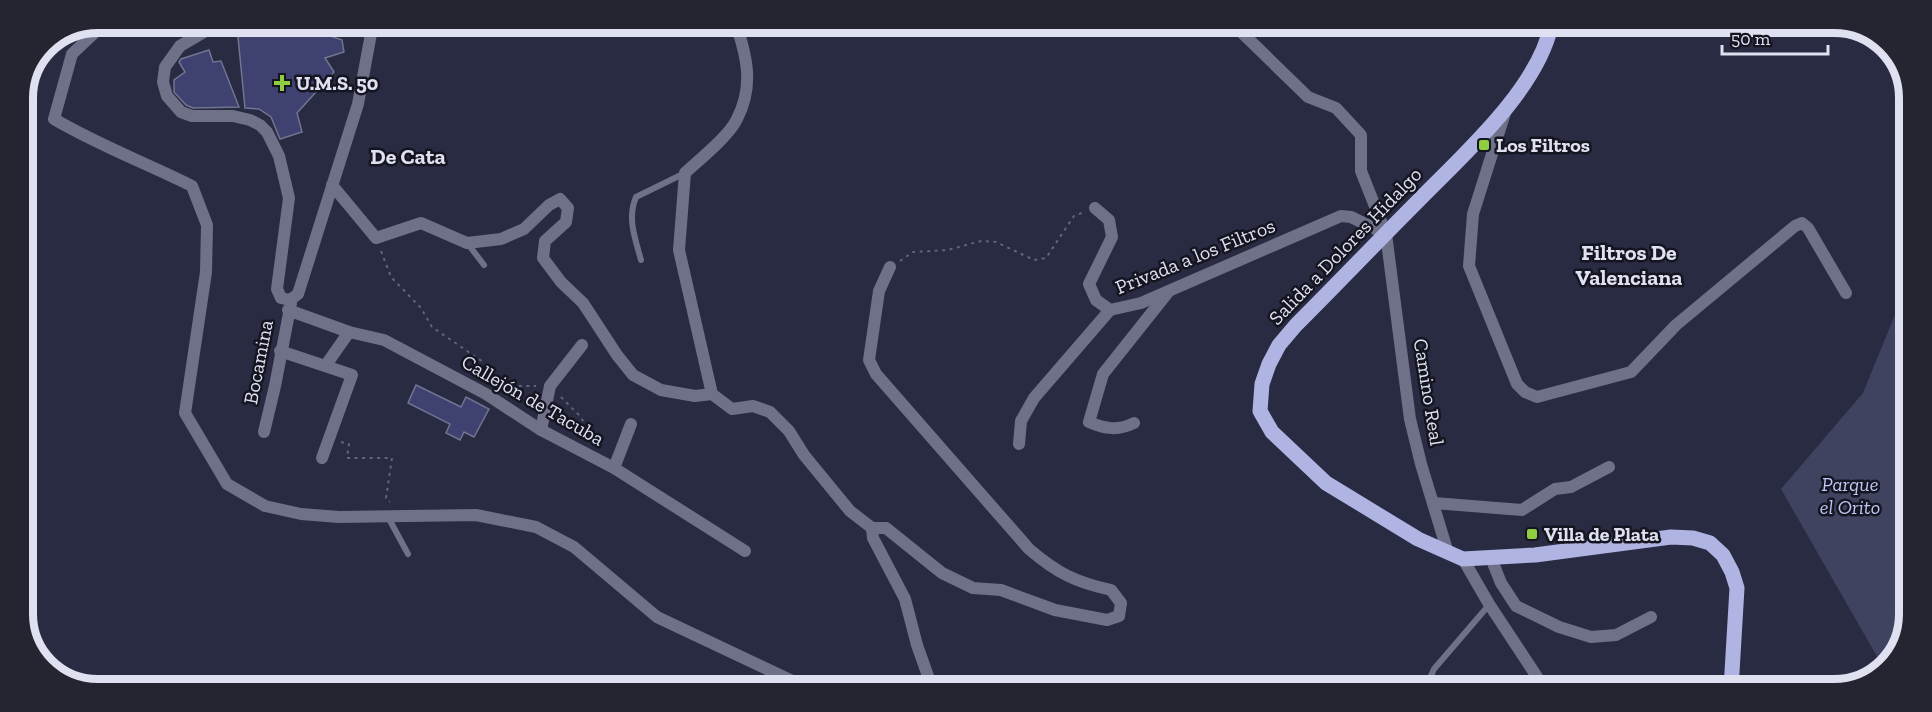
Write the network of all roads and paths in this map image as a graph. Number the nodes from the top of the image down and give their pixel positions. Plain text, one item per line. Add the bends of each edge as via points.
1 (93, 33) edge
2 (202, 33) edge
3 (371, 33) edge
4 (739, 33) edge
5 (1242, 33) edge
6 (1549, 33) edge
7 (1507, 106) junction
8 (686, 173) junction
9 (332, 185) junction
10 (1095, 208) joint
11 (1386, 234) junction
12 (376, 237) junction
13 (467, 243) junction
14 (641, 260) dead end
15 (484, 265) dead end
16 (890, 267) joint
17 (1169, 291) junction
18 (1846, 293) dead end
19 (290, 305) junction
20 (1110, 310) junction
21 (349, 332) junction
22 (582, 345) dead end
23 (280, 351) junction
24 (326, 365) junction
25 (550, 386) junction
26 (712, 394) junction
27 (1134, 423) dead end
28 (631, 424) dead end
29 (541, 430) junction
30 (264, 432) dead end
31 (329, 438) junction
32 (1019, 444) dead end
33 (598, 445) dead end
34 (322, 458) dead end
35 (1609, 467) dead end
36 (614, 468) junction
37 (1434, 503) junction
38 (387, 516) junction
39 (405, 516) junction
40 (872, 528) junction
41 (745, 551) dead end
42 (1448, 553) junction
43 (408, 554) dead end
44 (1491, 558) junction
45 (1463, 559) junction
46 (1489, 604) junction
47 (1651, 617) dead end
48 (788, 679) edge
49 (928, 679) edge
50 (1429, 679) edge
51 (1538, 679) edge
52 (1732, 679) edge

1 - 38 street via 72,54 54,119 84,137 192,186 207,225 206,272 185,413 207,451 228,484 265,506 301,514
2 - 19 street via 180,46 165,67 167,96 181,112 192,116 233,116 250,120 267,132 279,156 290,198 278,293
3 - 9 street, Bocamina via 358,104
4 - 8 street via 749,81 737,120
5 - 11 street, Camino Real via 1308,97 1336,108 1361,135 1361,171
6 - 7 main road, Salida a Dolores Hidalgo via 1537,66
7 - 11 main road, Salida a Dolores Hidalgo
7 - 18 street via 1473,214 1469,266 1517,384 1525,392 1537,397 1631,372 1676,326 1795,226 1802,224 1808,228
8 - 14 lane via 636,197 631,209 632,226
8 - 26 street via 679,250
9 - 12 street
9 - 19 street, Bocamina via 298,294
10 - 16 path via 1074,216 1047,258 1034,260 996,242 981,241 948,250 913,252
10 - 20 street, Privada a los Filtros via 1110,220 1112,237 1089,284 1096,300
11 - 17 street, Privada a los Filtros via 1341,216
11 - 37 street, Camino Real via 1410,419
11 - 42 main road, Salida a Dolores Hidalgo via 1279,345 1262,384 1260,411 1272,432 1326,483
12 - 13 street via 422,223
12 - 25 path via 391,277 421,308 432,327 486,364 502,386
13 - 15 lane
13 - 26 street via 501,239 524,229 560,199 568,208 566,222 545,241 543,258 583,303 617,355 633,375 661,390 695,396
16 - 40 street via 879,291 869,360 876,374 1029,549 1049,566 1083,584 1111,590 1121,603 1119,616 1107,620 1054,610 1000,590 972,588 942,573 886,528
17 - 20 street, Privada a los Filtros
17 - 27 street via 1103,374 1089,422 1102,428 1122,429
19 - 21 street, Callejón de Tacuba
19 - 23 street, Bocamina
20 - 32 street via 1034,398 1021,422
21 - 24 street
21 - 29 street, Callejón de Tacuba via 384,340 486,394
22 - 25 street
23 - 24 street
23 - 30 street, Bocamina
24 - 31 street via 352,375
25 - 29 street
25 - 33 path via 580,416
26 - 40 street via 732,409 753,406 770,412 850,511
28 - 36 street
29 - 36 street, Callejón de Tacuba
31 - 34 street
31 - 39 path via 349,444 347,458 392,458 386,498
35 - 37 street via 1571,487 1555,489 1522,510
36 - 41 street, Callejón de Tacuba
37 - 42 street, Camino Real
38 - 39 street
38 - 43 lane
39 - 48 street via 476,515 536,527 573,547 657,618
40 - 49 street via 873,538 905,599
42 - 45 main road, Salida a Dolores Hidalgo
44 - 45 main road, Salida a Dolores Hidalgo
44 - 47 street via 1516,606 1559,627 1591,637 1616,635
44 - 52 main road, Salida a Dolores Hidalgo via 1671,537 1710,543 1723,555 1737,588
45 - 46 street
46 - 50 lane
46 - 51 street

